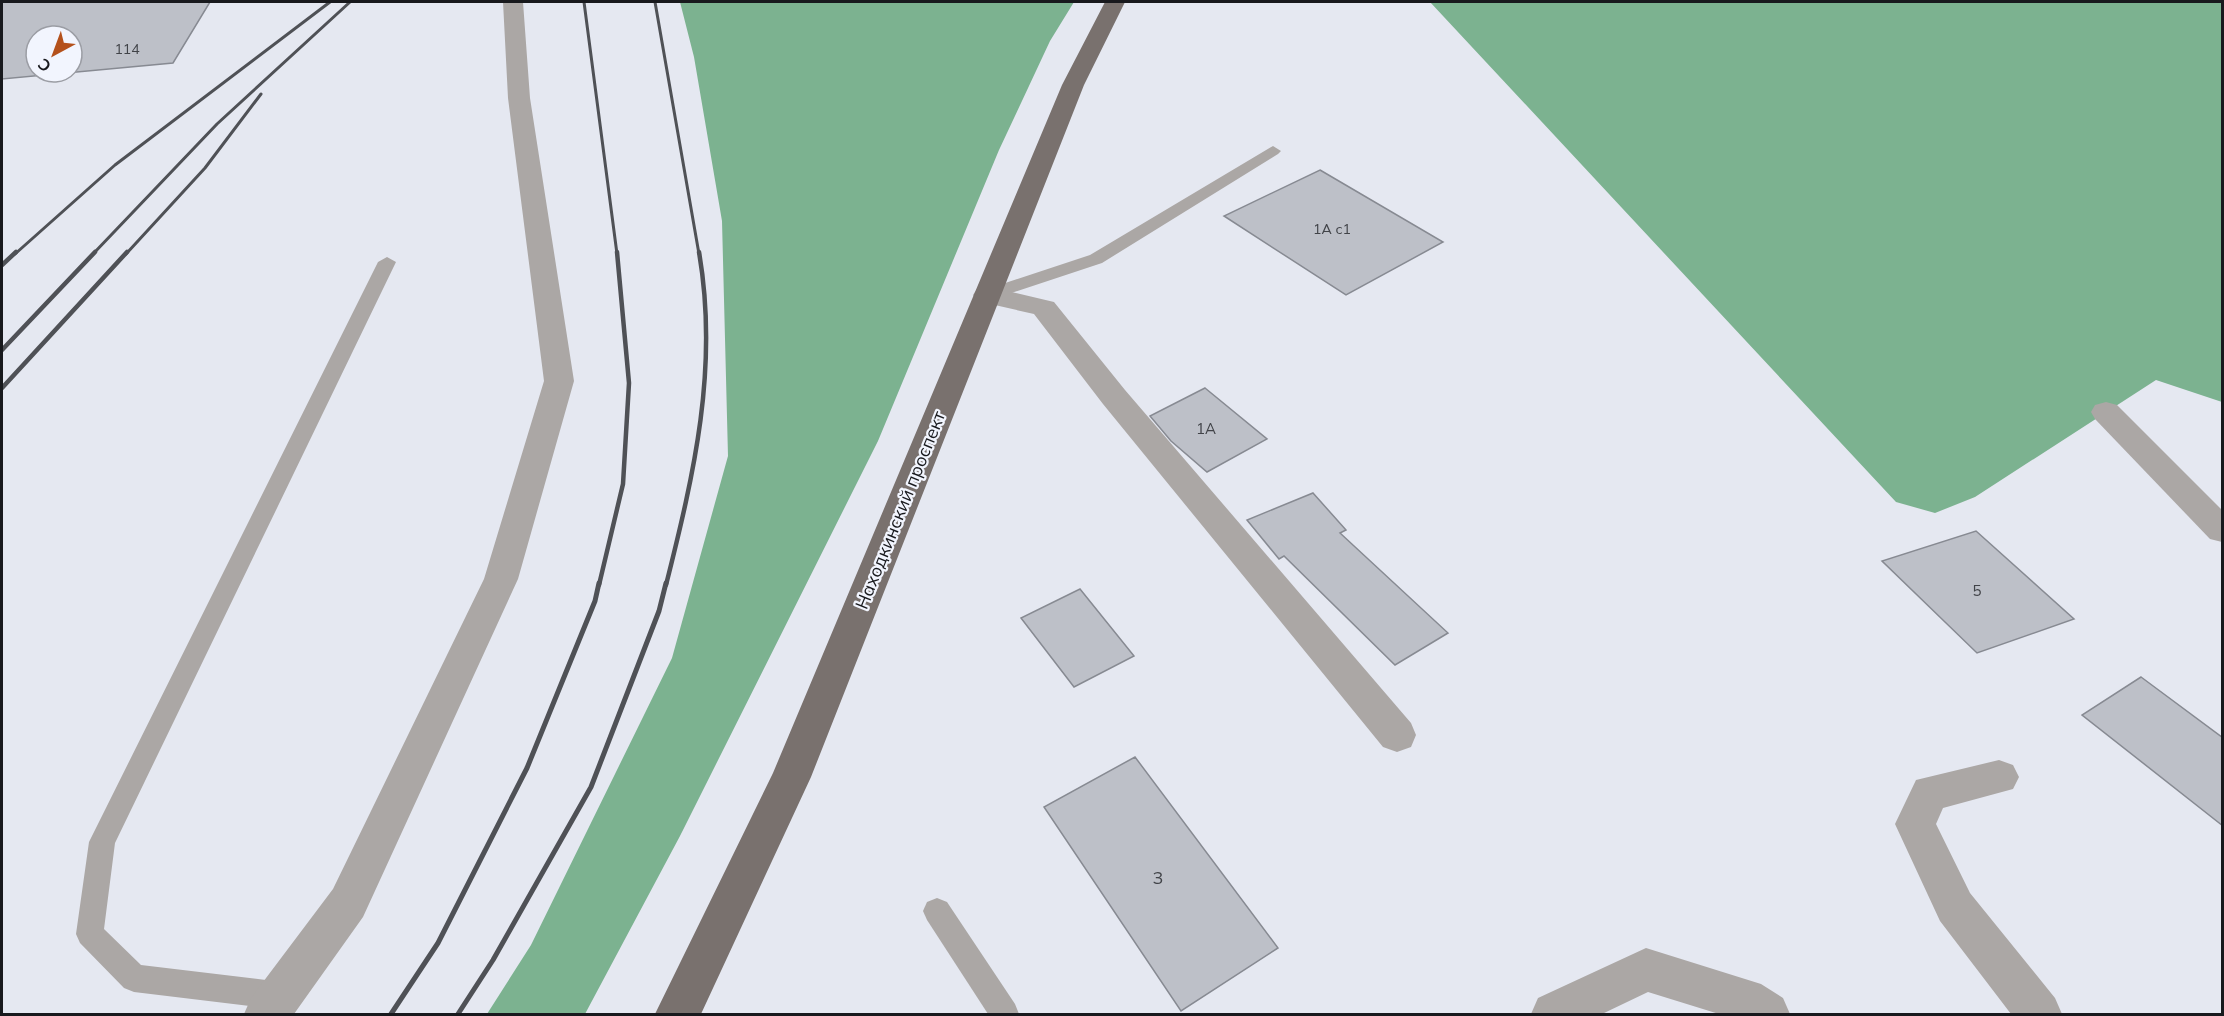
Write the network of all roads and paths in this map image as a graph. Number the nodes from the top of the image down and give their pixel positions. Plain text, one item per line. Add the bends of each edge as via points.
1 (513, 2) edge
2 (1115, 2) edge
3 (1273, 151) dead end
4 (387, 262) dead end
5 (987, 295) junction
6 (2106, 412) dead end
7 (2223, 530) edge
8 (1397, 735) dead end
9 (1999, 777) dead end
10 (937, 912) dead end
11 (275, 1005) edge
12 (678, 1014) edge
13 (1005, 1014) edge
14 (1554, 1014) edge
15 (1767, 1014) edge
16 (2039, 1014) edge

1 - 11 street via 519,98 560,381 501,579 348,903
2 - 5 main road, Находкинский проспект via 1073,85
3 - 5 lane via 1096,258
4 - 11 lane via 102,842 90,934 134,978
5 - 8 street via 1044,308
5 - 12 main road, Находкинский проспект via 791,777
6 - 7 street
9 - 16 street via 1930,793 1915,824 1955,907
10 - 13 lane
14 - 15 street via 1646,969 1745,1000

